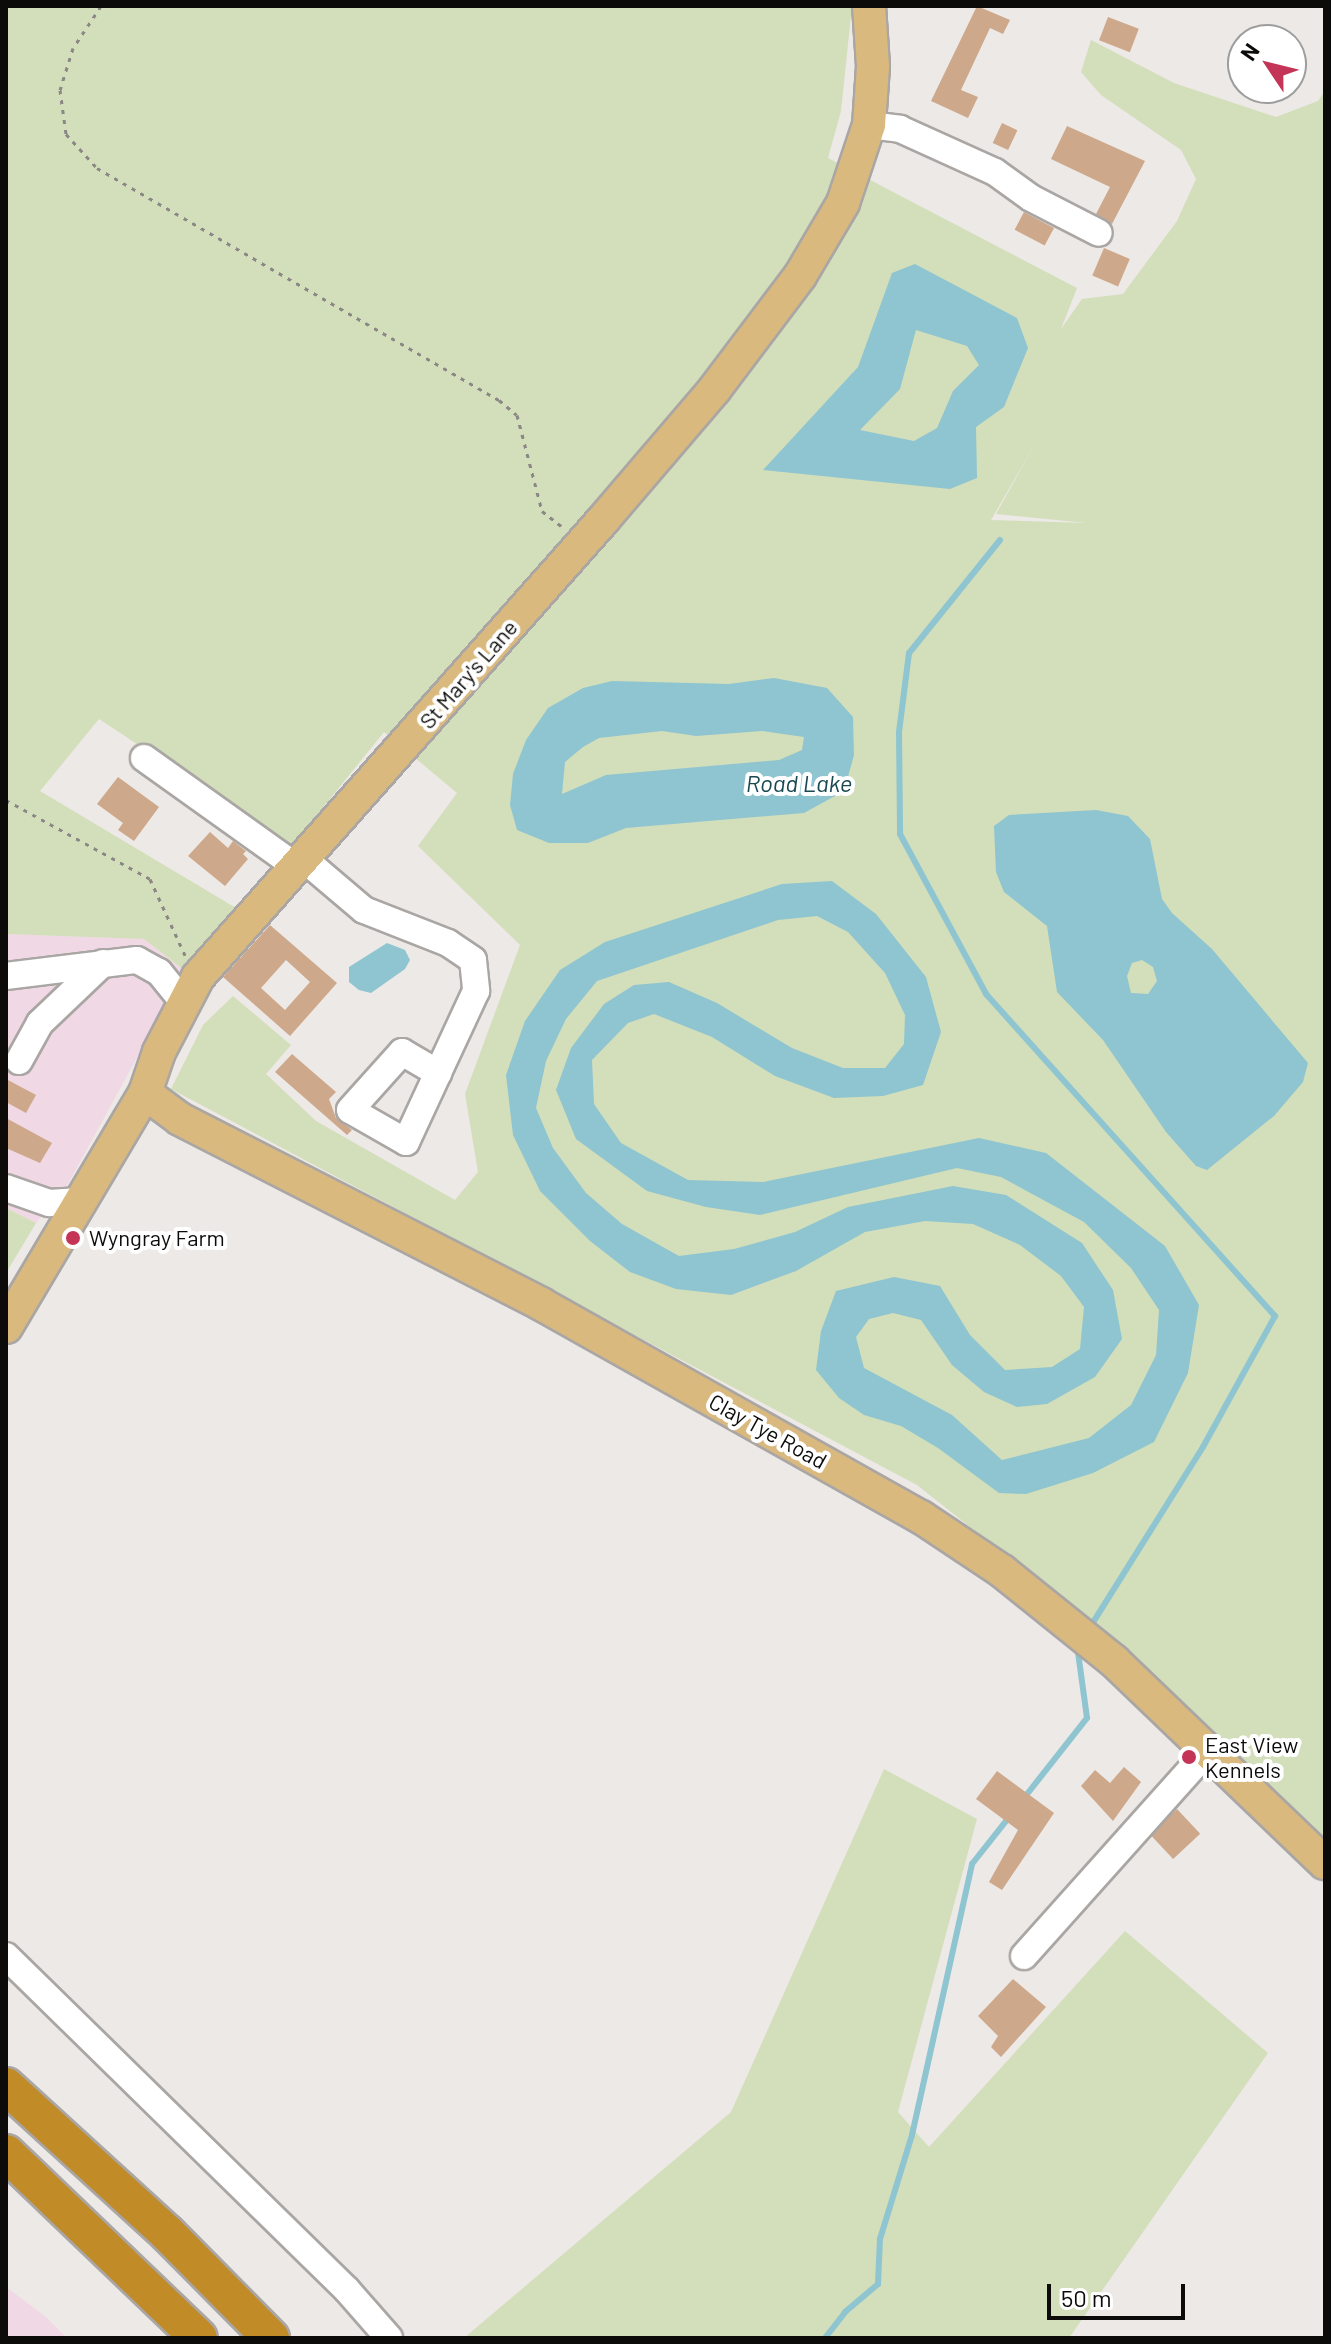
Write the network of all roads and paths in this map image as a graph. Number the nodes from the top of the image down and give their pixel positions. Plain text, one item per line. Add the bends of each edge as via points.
1 (101, 6) edge
2 (869, 6) edge
3 (869, 125) junction
4 (1099, 233) dead end
5 (583, 543) junction
6 (144, 758) dead end
7 (6, 800) edge
8 (301, 864) junction
9 (103, 963) junction
10 (6, 976) edge
11 (191, 990) junction
12 (19, 1061) dead end
13 (438, 1073) dead end
14 (145, 1093) junction
15 (6, 1188) edge
16 (76, 1201) junction
17 (6, 1327) edge
18 (1207, 1751) junction
19 (1325, 1863) edge
20 (6, 1956) edge
21 (1024, 1956) dead end
22 (6, 2086) edge
23 (6, 2153) edge
24 (199, 2338) edge
25 (271, 2338) edge
26 (389, 2338) edge

1 - 5 path via 73,48 60,90 66,134 97,168 499,400 517,415 542,511
2 - 3 main road, St Mary's Lane
3 - 4 lane via 900,129 995,172 1031,198
3 - 5 main road, St Mary's Lane via 843,203 800,276 714,390
5 - 8 main road, St Mary's Lane
6 - 8 lane
7 - 11 path via 150,879
8 - 11 main road, St Mary's Lane
8 - 13 lane via 364,910 448,943 473,960 476,991
9 - 10 lane
9 - 11 lane via 137,960
9 - 12 lane via 40,1023
11 - 14 main road, St Mary's Lane
14 - 16 main road, St Mary's Lane
14 - 18 main road, Clay Tye Road via 180,1119 541,1304 921,1517 1114,1661
15 - 16 lane via 49,1203
16 - 17 main road, St Mary's Lane
18 - 19 main road, Clay Tye Road
18 - 21 lane
20 - 26 lane via 347,2290
22 - 25 highway via 167,2233
23 - 24 highway

